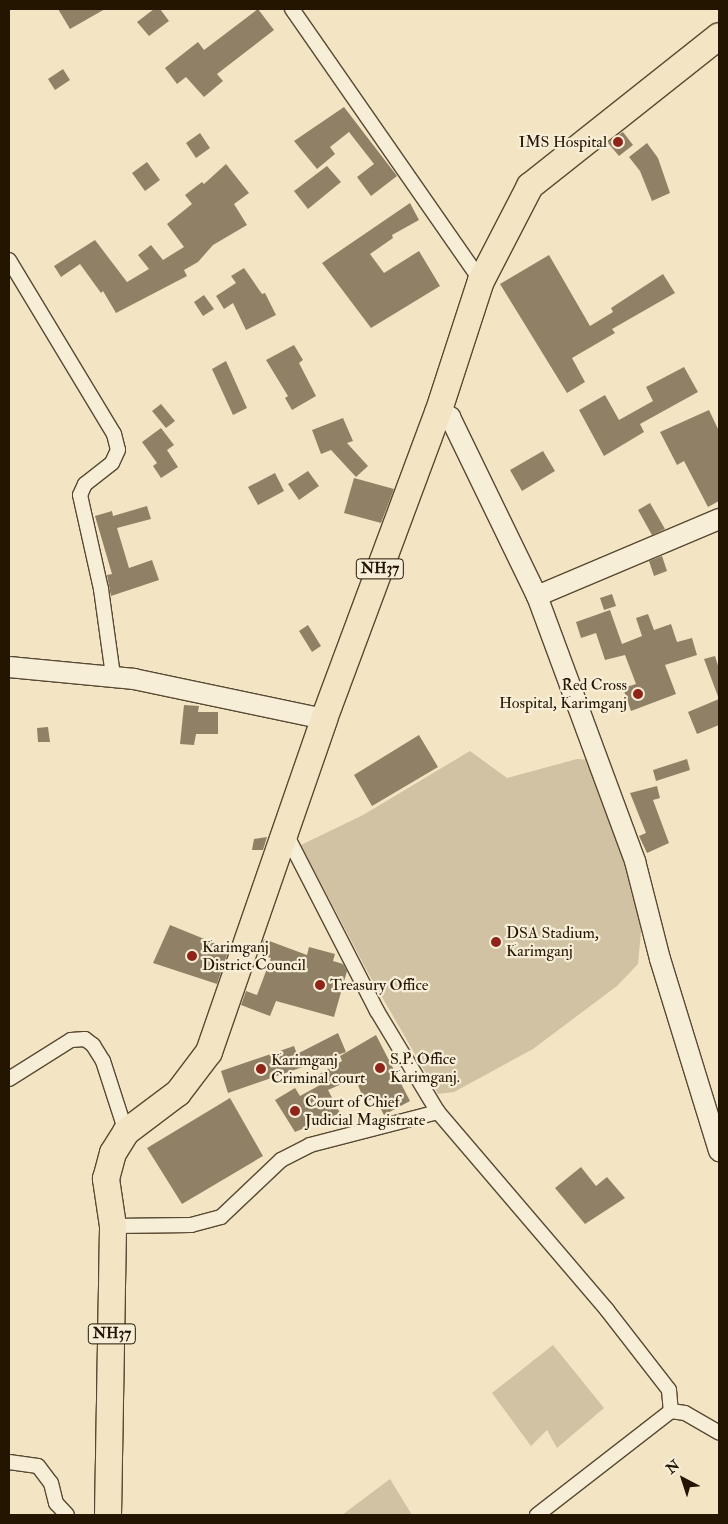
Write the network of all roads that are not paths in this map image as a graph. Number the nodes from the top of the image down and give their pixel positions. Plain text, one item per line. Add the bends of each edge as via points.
1 (292, 9) edge
2 (719, 36) edge
3 (9, 260) edge
4 (481, 281) junction
5 (438, 413) junction
6 (719, 519) edge
7 (537, 596) junction
8 (9, 667) edge
9 (112, 676) junction
10 (324, 719) junction
11 (285, 832) junction
12 (9, 1079) edge
13 (438, 1112) junction
14 (126, 1132) junction
15 (719, 1152) edge
16 (113, 1226) junction
17 (671, 1411) junction
18 (719, 1434) edge
19 (9, 1462) edge
20 (67, 1515) edge
21 (108, 1515) edge
22 (537, 1515) edge

1 - 4 street
2 - 4 highway, NH37 via 530,186
3 - 9 street via 114,434 118,450 112,463 85,484 80,495 101,589
4 - 5 highway, NH37
5 - 7 street via 450,417
5 - 10 highway, NH37
6 - 7 street
7 - 15 street via 635,861 660,959
8 - 9 street
9 - 10 street
10 - 11 highway, NH37
11 - 13 street via 377,1010
11 - 14 highway, NH37 via 209,1052 178,1093
12 - 14 street via 71,1040 85,1039 93,1045 103,1062
13 - 16 street via 310,1145 281,1160 221,1217 191,1225
13 - 17 street via 618,1324 669,1390
14 - 16 highway, NH37 via 112,1153 106,1180
16 - 21 highway, NH37
17 - 18 street via 685,1413
17 - 22 street
19 - 20 street via 38,1466 51,1483 56,1503

